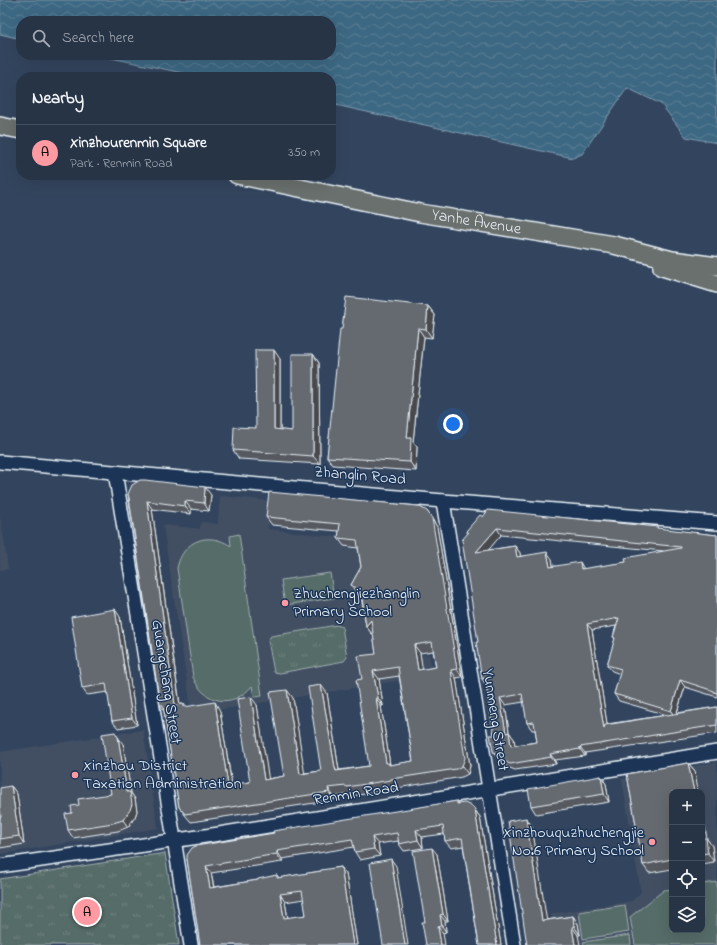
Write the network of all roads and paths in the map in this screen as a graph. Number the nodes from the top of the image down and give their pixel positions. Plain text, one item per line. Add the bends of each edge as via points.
1 (0, 126) edge
2 (16, 129) edge
3 (261, 180) edge
4 (635, 250) junction
5 (717, 266) edge
6 (717, 284) edge
7 (0, 462) edge
8 (115, 472) junction
9 (443, 501) junction
10 (717, 523) edge
11 (717, 752) edge
12 (489, 790) junction
13 (174, 841) junction
14 (0, 866) edge
15 (191, 945) edge
16 (514, 945) edge

1 - 2 main road
3 - 4 main road, Yanhe Avenue via 420,213
4 - 5 main road, Yanhe Avenue via 672,260
4 - 6 main road via 654,264
7 - 8 street, Zhanglin Road
8 - 9 street, Zhanglin Road
8 - 13 street, Guangchang Street
9 - 10 street, Zhanglin Road
9 - 12 street, Yunmeng Street
11 - 12 street, Renmin Road
12 - 13 street, Renmin Road
12 - 16 street, Yunmeng Street
13 - 14 street, Renmin Road
13 - 15 street, Guangchang Street

